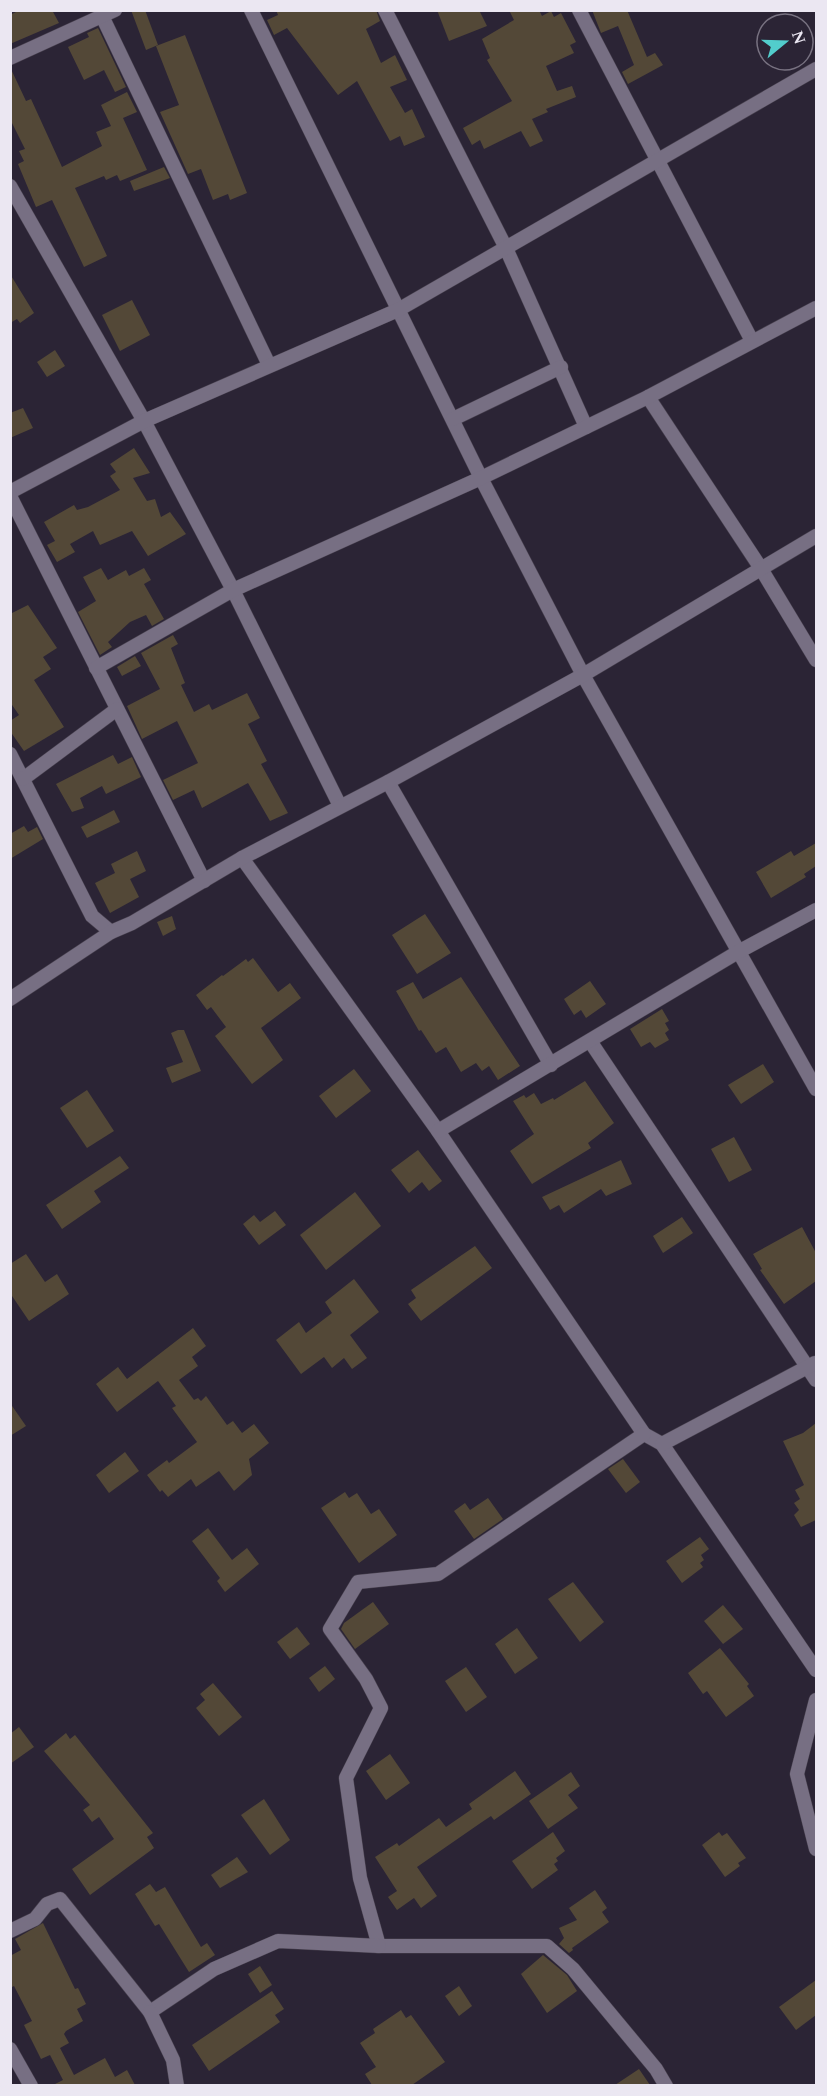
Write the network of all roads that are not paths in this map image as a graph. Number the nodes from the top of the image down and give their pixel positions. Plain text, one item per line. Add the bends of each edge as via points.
1 (251, 10) edge
2 (385, 10) edge
3 (579, 10) edge
4 (108, 13) edge
5 (10, 58) edge
6 (816, 69) edge
7 (656, 159) junction
8 (10, 186) edge
9 (505, 246) junction
10 (816, 309) edge
11 (398, 310) junction
12 (752, 341) junction
13 (269, 365) junction
14 (561, 367) junction
15 (648, 397) junction
16 (453, 419) junction
17 (144, 422) junction
18 (586, 427) junction
19 (481, 478) junction
20 (10, 494) edge
21 (816, 536) edge
22 (760, 567) junction
23 (233, 591) junction
24 (816, 660) edge
25 (96, 668) junction
26 (583, 675) junction
27 (117, 709) junction
28 (10, 754) edge
29 (23, 779) junction
30 (387, 782) junction
31 (340, 807) junction
32 (242, 858) junction
33 (204, 881) junction
34 (816, 909) edge
35 (111, 932) junction
36 (738, 952) junction
37 (10, 999) edge
38 (590, 1041) junction
39 (551, 1065) junction
40 (816, 1089) edge
41 (438, 1131) junction
42 (812, 1365) edge
43 (816, 1380) edge
44 (644, 1434) junction
45 (662, 1444) junction
46 (816, 1670) edge
47 (816, 1700) edge
48 (816, 1849) edge
49 (10, 1931) edge
50 (380, 1946) junction
51 (150, 2012) junction
52 (10, 2049) edge
53 (31, 2085) edge
54 (177, 2085) edge
55 (666, 2085) edge

1 - 11 street
2 - 9 street
3 - 7 street
4 - 5 street
4 - 13 street
6 - 7 street
7 - 9 street
7 - 12 street
8 - 17 street
9 - 11 street
9 - 14 street
10 - 12 street
11 - 13 street
11 - 16 street
12 - 15 street
13 - 17 street
14 - 16 street
14 - 18 street
15 - 18 street
15 - 22 street
16 - 19 street
17 - 20 street
17 - 23 street
18 - 19 street
19 - 23 street
19 - 26 street
20 - 25 street
21 - 22 street
22 - 24 street
22 - 26 street
23 - 25 street
23 - 31 street
25 - 27 street
26 - 30 street
26 - 36 street
27 - 29 street
27 - 33 street
28 - 29 street
29 - 35 street via 92,916
30 - 31 street
30 - 39 street
31 - 32 street
32 - 33 street
32 - 41 street
33 - 35 street
34 - 36 street
35 - 37 street
36 - 38 street
36 - 40 street
38 - 39 street
38 - 42 street
39 - 41 street
41 - 44 street
42 - 43 street
42 - 45 street
44 - 45 street
44 - 50 street via 438,1574 358,1582 330,1629 366,1679 381,1708 346,1778 360,1878
45 - 46 street
47 - 48 street via 796,1774
49 - 51 street via 35,1919 47,1904 60,1899
50 - 51 street via 278,1941 214,1968
50 - 55 street via 547,1946 573,1969
51 - 54 street via 173,2060
52 - 53 street

